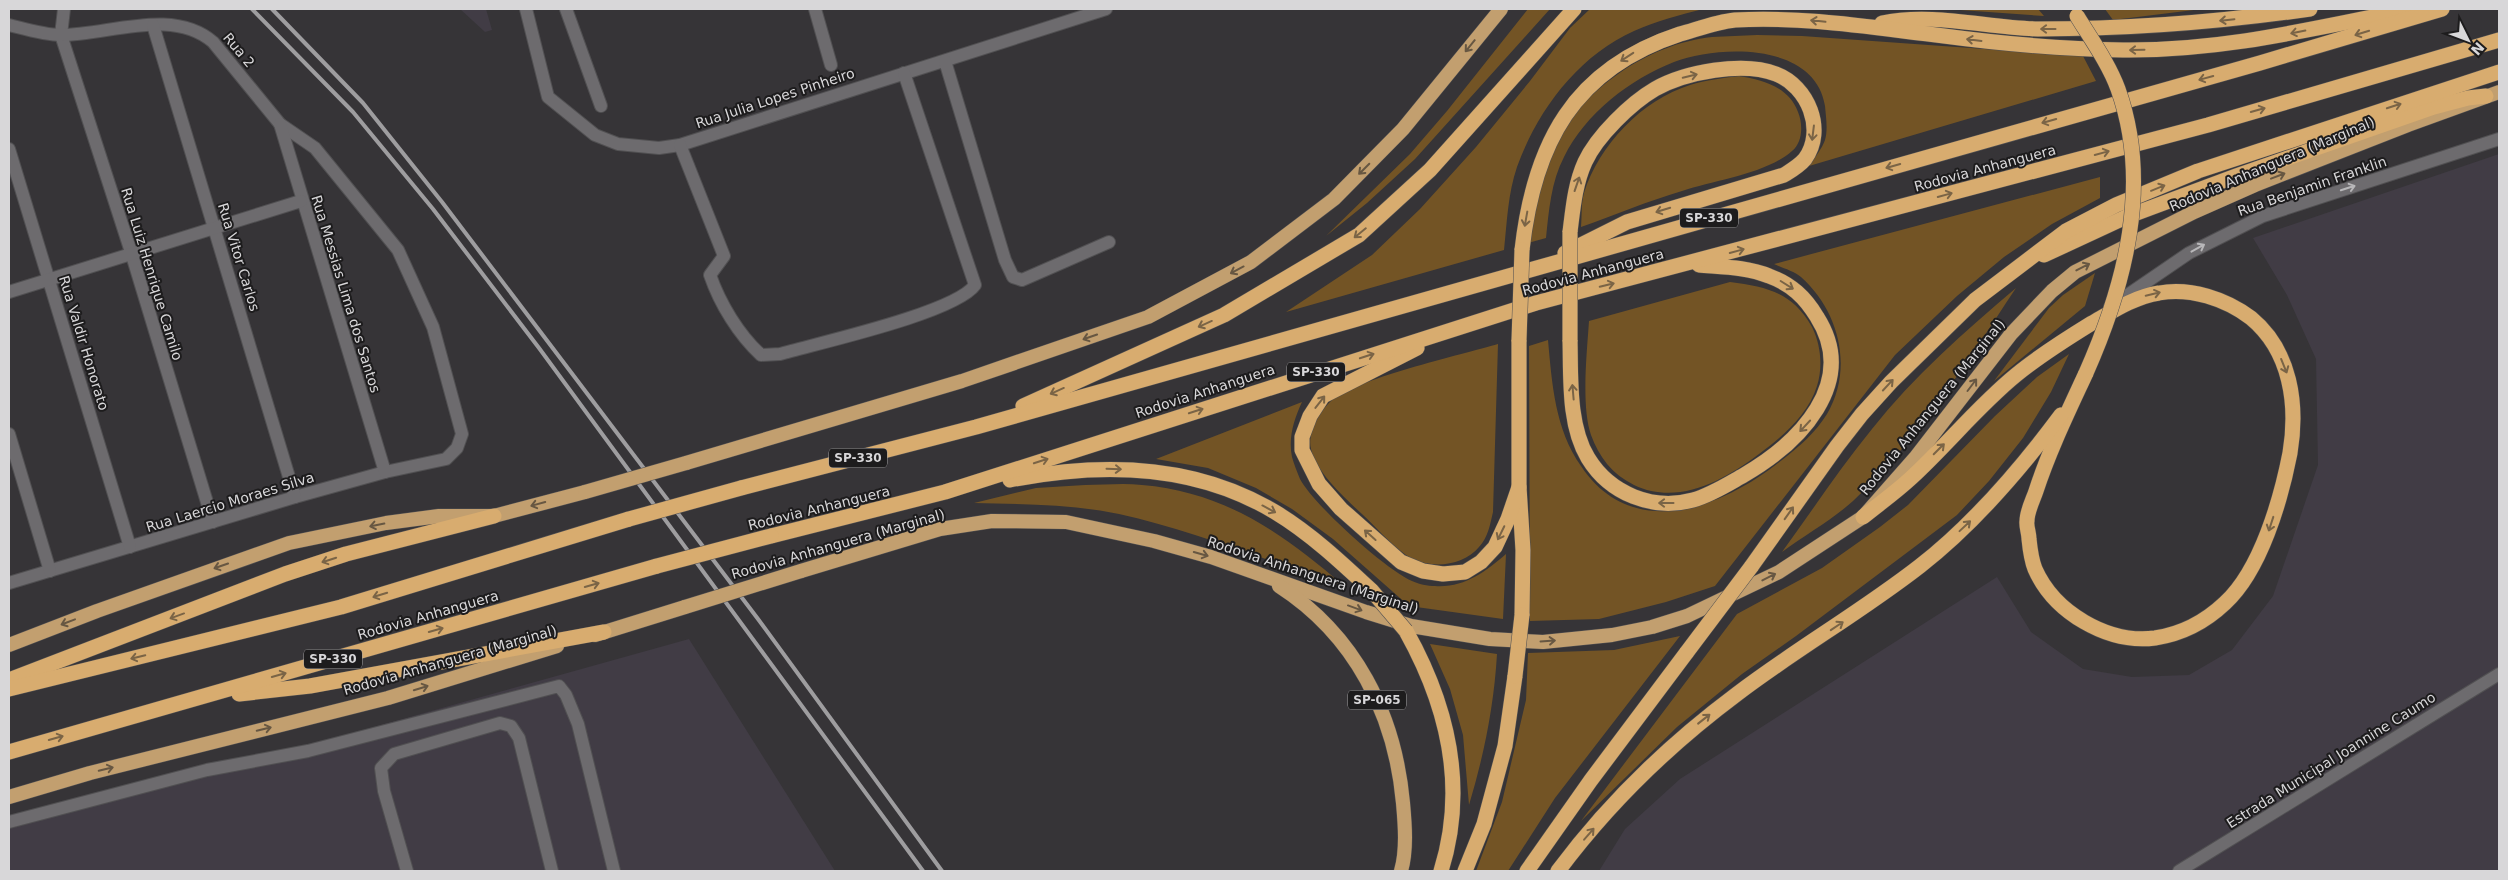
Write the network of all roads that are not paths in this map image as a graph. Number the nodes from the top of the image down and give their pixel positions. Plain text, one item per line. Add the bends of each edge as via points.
1 (64, 9) edge
2 (526, 9) edge
3 (566, 9) edge
4 (815, 9) edge
5 (1106, 9) edge
6 (1501, 9) edge
7 (1574, 9) edge
8 (2072, 9) edge
9 (2310, 9) edge
10 (2414, 9) edge
11 (2442, 9) edge
12 (9, 25) edge
13 (153, 25) junction
14 (1866, 27) junction
15 (60, 35) junction
16 (2499, 40) edge
17 (945, 60) junction
18 (831, 65) dead end
19 (2499, 72) edge
20 (904, 73) junction
21 (2493, 94) edge
22 (602, 106) dead end
23 (280, 124) junction
24 (2499, 139) edge
25 (680, 145) junction
26 (9, 148) edge
27 (302, 202) junction
28 (215, 226) junction
29 (1109, 242) dead end
30 (131, 252) junction
31 (2024, 262) junction
32 (1690, 264) junction
33 (1540, 266) junction
34 (49, 279) junction
35 (9, 292) edge
36 (1466, 324) junction
37 (2072, 336) junction
38 (2078, 390) junction
39 (976, 427) junction
40 (9, 434) edge
41 (385, 472) junction
42 (1519, 487) junction
43 (945, 492) junction
44 (294, 497) junction
45 (494, 516) junction
46 (1863, 517) junction
47 (213, 522) junction
48 (130, 547) junction
49 (50, 571) junction
50 (1259, 573) junction
51 (9, 583) edge
52 (604, 632) junction
53 (9, 645) edge
54 (2499, 674) edge
55 (9, 680) edge
56 (9, 689) edge
57 (195, 699) junction
58 (9, 752) edge
59 (9, 797) edge
60 (9, 822) edge
61 (407, 871) edge
62 (552, 871) edge
63 (614, 871) edge
64 (1401, 871) edge
65 (1441, 871) edge
66 (1465, 871) edge
67 (1527, 871) edge
68 (1558, 871) edge
69 (2178, 871) edge

1 - 15 street
2 - 25 street, Rua Julia Lopes Pinheiro via 548,97 595,135 618,144 659,148
3 - 22 street
4 - 18 street
5 - 17 street, Rua Julia Lopes Pinheiro
6 -> 45 highway, bridge via 1403,129 1334,199 1251,262 1148,317 962,381 686,464
7 -> 39 highway via 1430,170 1359,235 1224,316
8 - 38 highway, bridge via 2118,89 2130,138 2134,178 2131,231 2120,280 2104,333
9 -> 14 highway via 2262,17 2124,28 2035,29 1916,20
10 -> 14 highway via 2241,43 2187,49 2012,45
11 -> 33 highway, Rodovia Anhanguera / SP-330
12 - 15 street, Rua 2
13 - 15 street, Rua 2
13 - 23 street, Rua 2 via 190,28 203,33
13 - 28 street, Rua Vitor Carlos
14 -> 42 highway, bridge via 1813,20 1732,20 1656,42 1600,76 1581,94 1551,137 1534,180 1526,219 1522,250
15 - 30 street, Rua Luiz Henrique Camilo
32 -> 16 highway, Rodovia Anhanguera / SP-330 via 2208,125
17 - 20 street, Rua Julia Lopes Pinheiro
17 - 29 street via 1005,260 1013,277 1022,280
31 -> 19 highway via 2066,231 2116,205 2198,171
20 - 25 street, Rua Julia Lopes Pinheiro
20 - 25 street via 975,285 970,292 930,312 780,354 762,355 746,341 714,289 710,275 724,256
21 - 31 highway via 2434,107 2227,179 2126,217
46 -> 21 highway, Rodovia Anhanguera (Marginal) via 2011,334 2075,272 2246,189
23 - 27 street, Rua Messias Lima dos Santos
23 - 41 street, Rua Laercio Moraes Silva via 315,148 398,250 433,327 462,434 457,448 446,459
37 -> 24 street, Rua Benjamin Franklin via 2154,274 2236,228 2294,205
26 - 34 street, Rua Valdir Honorato
27 - 28 street
27 - 41 street, Rua Messias Lima dos Santos
28 - 30 street
28 - 44 street, Rua Vitor Carlos
30 - 34 street
30 - 47 street, Rua Luiz Henrique Camilo
67 -> 31 highway, bridge via 1862,414 1976,300
32 -> 33 highway, bridge via 1751,270 1789,285 1813,310 1827,338 1830,370 1818,409 1788,443 1722,488 1684,502 1647,502 1624,492 1598,472 1581,441 1575,419 1570,340 1570,232 1575,192 1585,161 1629,108 1655,89 1688,75 1732,69 1777,74 1791,82 1811,109 1813,138 1806,157 1784,175 1627,222
36 -> 32 highway, Rodovia Anhanguera / SP-330
33 - 39 highway, Rodovia Anhanguera / SP-330
34 - 35 street
34 - 48 street, Rua Valdir Honorato
42 -> 36 highway via 1495,547 1482,562 1465,572 1423,571 1401,562 1341,508 1319,484 1302,450 1302,437 1310,416 1323,396
43 -> 36 highway, Rodovia Anhanguera / SP-330
37 -> 38 highway via 2135,299 2174,291 2207,296 2244,313 2259,325 2278,352 2289,379 2294,404 2293,435 2281,489 2258,556 2228,601 2189,628 2154,638 2127,637 2101,631 2081,620 2051,595 2036,570 2027,520 2043,468
46 -> 37 highway via 1910,478 2017,374
68 -> 38 highway via 1621,798 1699,723 1921,566 1984,509
39 -> 56 highway, Rodovia Anhanguera / SP-330, bridge via 629,519 341,607
40 - 49 street
41 - 44 street, Rua Laercio Moraes Silva
42 - 66 highway, bridge via 1523,550 1522,615 1515,676 1505,746 1484,824
57 -> 43 highway, Rodovia Anhanguera / SP-330, bridge via 657,566
43 -> 65 highway, bridge via 1086,468 1170,472 1237,492 1275,512 1372,591 1406,631 1422,661 1436,694 1452,762 1452,827
44 - 47 street, Rua Laercio Moraes Silva
45 -> 53 highway via 439,516 289,543 106,607
45 -> 55 highway via 346,554 285,574
50 -> 46 highway, Rodovia Anhanguera (Marginal) via 1412,626 1490,639 1543,642 1612,635 1687,616 1778,572
47 - 48 street, Rua Laercio Moraes Silva
48 - 49 street, Rua Laercio Moraes Silva
49 - 51 street, Rua Laercio Moraes Silva
52 -> 50 highway, Rodovia Anhanguera (Marginal), bridge via 940,529 992,521 1066,522 1154,541
50 - 64 highway, SP-065 via 1324,621 1353,656 1376,697 1392,741 1401,783 1405,840
52 - 57 highway via 310,686
59 -> 52 highway, Rodovia Anhanguera (Marginal) via 90,773 388,698
54 - 69 street, Estrada Municipal Joannine Caumo
58 -> 57 highway, Rodovia Anhanguera / SP-330
60 - 63 street via 207,770 308,751 559,686 578,724
61 - 62 street via 384,791 381,768 394,754 500,723 511,726 519,738

